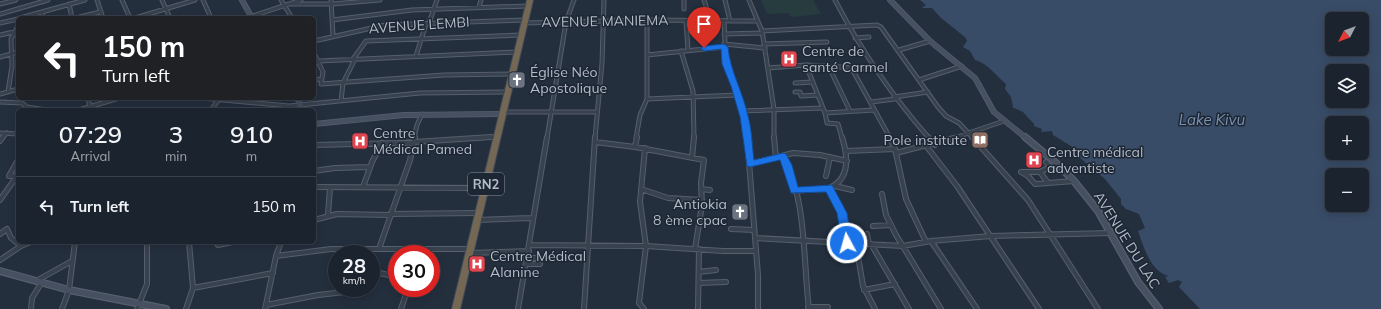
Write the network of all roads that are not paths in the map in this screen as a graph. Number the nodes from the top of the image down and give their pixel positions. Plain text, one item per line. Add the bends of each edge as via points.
1 (0, 0) edge
2 (16, 0) edge
3 (45, 0) edge
4 (85, 0) edge
5 (97, 0) edge
6 (122, 0) edge
7 (162, 0) edge
8 (195, 0) edge
9 (203, 0) edge
10 (242, 0) edge
11 (282, 0) edge
12 (302, 0) edge
13 (380, 0) edge
14 (438, 0) edge
15 (481, 0) edge
16 (574, 0) edge
17 (604, 0) edge
18 (684, 0) edge
19 (704, 0) edge
20 (725, 0) edge
21 (748, 0) edge
22 (835, 0) edge
23 (890, 0) edge
24 (332, 2) edge
25 (529, 3) edge
26 (0, 4) edge
27 (35, 4) junction
28 (69, 4) junction
29 (290, 4) junction
30 (286, 6) junction
31 (479, 7) junction
32 (435, 8) junction
33 (166, 9) junction
34 (684, 9) dead end
35 (42, 12) junction
36 (100, 12) junction
37 (37, 13) junction
38 (0, 14) edge
39 (27, 16) edge
40 (43, 16) edge
41 (72, 16) edge
42 (84, 16) edge
43 (102, 16) edge
44 (129, 16) edge
45 (141, 16) edge
46 (169, 16) edge
47 (210, 16) edge
48 (249, 16) edge
49 (256, 16) edge
50 (291, 16) edge
51 (16, 19) edge
52 (332, 20) junction
53 (647, 20) junction
54 (525, 21) junction
55 (604, 21) junction
56 (686, 21) junction
57 (711, 21) junction
58 (730, 21) junction
59 (757, 21) junction
60 (566, 22) junction
61 (724, 22) junction
62 (0, 24) edge
63 (428, 24) junction
64 (848, 26) junction
65 (16, 28) edge
66 (16, 31) edge
67 (12, 32) junction
68 (762, 32) junction
69 (0, 34) edge
70 (724, 34) junction
71 (521, 35) junction
72 (333, 36) junction
73 (868, 37) dead end
74 (421, 38) junction
75 (855, 38) junction
76 (316, 40) edge
77 (930, 41) junction
78 (827, 42) dead end
79 (724, 46) junction
80 (764, 46) junction
81 (688, 50) junction
82 (899, 50) junction
83 (680, 51) junction
84 (517, 52) junction
85 (16, 53) edge
86 (11, 54) junction
87 (647, 55) junction
88 (316, 56) edge
89 (416, 56) junction
90 (0, 57) edge
91 (354, 59) junction
92 (319, 60) junction
93 (806, 65) junction
94 (962, 66) junction
95 (829, 67) junction
96 (768, 68) junction
97 (852, 69) junction
98 (875, 69) junction
99 (512, 74) junction
100 (321, 78) junction
101 (316, 79) edge
102 (919, 80) junction
103 (813, 82) junction
104 (343, 83) junction
105 (795, 83) dead end
106 (16, 90) edge
107 (8, 92) junction
108 (507, 92) junction
109 (796, 92) dead end
110 (928, 92) junction
111 (0, 94) edge
112 (737, 95) junction
113 (818, 95) junction
114 (695, 98) junction
115 (894, 98) junction
116 (647, 99) junction
117 (88, 100) edge
118 (113, 100) edge
119 (247, 100) edge
120 (340, 101) junction
121 (0, 102) edge
122 (871, 102) junction
123 (90, 107) junction
124 (33, 108) edge
125 (86, 108) edge
126 (302, 108) edge
127 (823, 108) junction
128 (774, 109) junction
129 (874, 110) junction
130 (742, 111) junction
131 (850, 111) junction
132 (551, 112) junction
133 (597, 112) junction
134 (503, 113) junction
135 (825, 113) junction
136 (422, 114) junction
137 (1004, 121) junction
138 (316, 124) edge
139 (0, 133) edge
140 (7, 133) junction
141 (16, 134) edge
142 (968, 135) junction
143 (497, 137) junction
144 (0, 141) edge
145 (414, 142) junction
146 (595, 142) junction
147 (382, 143) junction
148 (316, 145) edge
149 (935, 145) junction
150 (635, 147) junction
151 (927, 147) junction
152 (645, 148) junction
153 (846, 151) junction
154 (895, 151) junction
155 (783, 156) junction
156 (830, 157) junction
157 (692, 158) junction
158 (776, 158) junction
159 (848, 161) junction
160 (1046, 162) dead end
161 (16, 163) edge
162 (750, 164) junction
163 (370, 167) junction
164 (316, 171) edge
165 (1040, 172) junction
166 (16, 176) edge
167 (826, 176) dead end
168 (16, 177) edge
169 (1074, 181) junction
170 (1048, 183) junction
171 (835, 186) junction
172 (316, 187) edge
173 (363, 187) junction
174 (330, 188) junction
175 (399, 188) junction
176 (485, 188) junction
177 (829, 188) junction
178 (641, 189) junction
179 (701, 189) junction
180 (710, 190) dead end
181 (852, 190) dead end
182 (794, 191) junction
183 (882, 194) dead end
184 (0, 200) edge
185 (702, 200) junction
186 (390, 214) junction
187 (328, 215) junction
188 (478, 216) junction
189 (532, 218) junction
190 (316, 219) edge
191 (891, 225) junction
192 (872, 226) dead end
193 (731, 229) dead end
194 (754, 230) junction
195 (1112, 233) junction
196 (0, 234) edge
197 (867, 234) dead end
198 (1050, 235) junction
199 (990, 236) junction
200 (755, 238) junction
201 (803, 240) junction
202 (932, 241) junction
203 (16, 242) edge
204 (926, 242) junction
205 (847, 243) junction
206 (18, 244) edge
207 (26, 244) edge
208 (75, 244) edge
209 (147, 244) edge
210 (189, 244) edge
211 (280, 244) edge
212 (856, 244) junction
213 (870, 244) junction
214 (530, 245) junction
215 (588, 245) junction
216 (21, 246) junction
217 (380, 246) edge
218 (646, 246) junction
219 (903, 246) junction
220 (328, 249) edge
221 (697, 249) junction
222 (470, 251) junction
223 (528, 251) junction
224 (756, 251) junction
225 (440, 252) edge
226 (276, 256) junction
227 (527, 258) junction
228 (538, 258) dead end
229 (0, 260) edge
230 (72, 261) junction
231 (526, 264) junction
232 (540, 264) dead end
233 (716, 270) dead end
234 (0, 271) edge
235 (699, 272) junction
236 (272, 273) junction
237 (39, 282) junction
238 (726, 282) dead end
239 (699, 283) junction
240 (895, 284) junction
241 (193, 288) junction
242 (69, 290) junction
243 (864, 290) junction
244 (328, 294) edge
245 (405, 297) edge
246 (828, 306) dead end
247 (138, 307) edge
248 (265, 307) edge
249 (808, 308) edge
250 (31, 309) edge
251 (62, 309) edge
252 (166, 309) edge
253 (186, 309) edge
254 (401, 309) edge
255 (456, 309) edge
256 (518, 309) edge
257 (584, 309) edge
258 (644, 309) edge
259 (698, 309) edge
260 (758, 309) edge
261 (875, 309) edge
262 (909, 309) edge
263 (941, 309) edge
264 (977, 309) edge
265 (1039, 309) edge
266 (1098, 309) edge
267 (1159, 309) edge

1 - 26 street
2 - 26 street
3 - 27 street
4 - 28 street
5 - 36 street
6 - 44 street
7 - 33 street
8 - 33 street
9 - 47 street
10 - 48 main road
11 - 30 street
12 - 29 street
13 - 24 street
14 - 32 street
15 - 31 street
16 - 60 street
17 - 55 street
18 - 34 street
19 - 57 street
20 - 58 street
21 - 59 street
22 - 64 street
23 - 77 main road, AVENUE DU LAC
24 - 29 street
24 - 52 street
25 - 31 street
25 - 54 highway, RN2
27 - 37 street
27 - 38 street
28 - 35 street
28 - 41 street
29 - 30 street
30 - 49 street
30 - 50 street
31 - 32 street
32 - 52 street
32 - 63 street
33 - 45 street
33 - 46 street
35 - 37 street
35 - 40 street
36 - 42 street
36 - 43 street
37 - 39 street
51 - 62 street
52 - 72 street
53 - 55 street, AVENUE MANIEMA
53 - 56 street, AVENUE MANIEMA
53 - 87 street
54 - 60 street, AVENUE MANIEMA
54 - 63 street, AVENUE LEMBI
54 - 71 highway, RN2
55 - 60 street, AVENUE MANIEMA
55 - 133 street
56 - 57 street, AVENUE MANIEMA
56 - 81 street
57 - 61 street, AVENUE MANIEMA
58 - 59 street, AVENUE MANIEMA
58 - 61 street, AVENUE MANIEMA
59 - 68 street
60 - 132 street
61 - 70 street
63 - 72 street, AVENUE LEMBI via 381,26
63 - 74 street
64 - 68 street
64 - 75 street
64 - 82 street via 877,25
65 - 67 street
66 - 67 street
67 - 69 street
67 - 86 street
68 - 70 street
68 - 80 street
70 - 79 street
71 - 74 street
71 - 84 highway, RN2
72 - 76 street, AVENUE LEMBI
73 - 75 street
74 - 89 street
74 - 91 street via 366,41
75 - 98 street
77 - 82 street
77 - 94 main road, AVENUE DU LAC
78 - 80 street
79 - 80 street
79 - 81 street
79 - 112 street via 726,64
80 - 96 street
81 - 83 street
82 - 102 street
83 - 87 street
83 - 114 street via 689,70
84 - 89 street
84 - 99 highway, RN2
85 - 86 street
86 - 90 street
86 - 107 street
87 - 116 street
88 - 92 street
89 - 91 street
91 - 92 street
91 - 104 street
92 - 100 street via 323,72
93 - 95 street
93 - 96 street
93 - 103 street
94 - 102 street
94 - 137 main road, AVENUE DU LAC via 975,78 989,105
95 - 97 street
95 - 131 street
96 - 128 street
97 - 98 street
97 - 122 street
98 - 115 street
99 - 104 street via 444,75
99 - 108 highway, RN2
100 - 101 street
100 - 104 street via 321,84
102 - 110 street
103 - 105 street
103 - 113 street
104 - 120 street
106 - 107 street
107 - 111 street
108 - 120 street via 420,93
108 - 134 highway, RN2
109 - 113 street via 800,92 801,96
110 - 115 street
110 - 142 street via 946,116 956,121
112 - 114 street
112 - 130 street
113 - 127 street
114 - 116 street
114 - 157 street
115 - 122 street
115 - 149 street
116 - 150 street via 640,115
117 - 123 street
118 - 123 street
119 - 126 street
120 - 126 street
121 - 124 street via 22,103
122 - 129 street
123 - 125 street
127 - 128 street
127 - 135 street
128 - 130 street
128 - 158 street
129 - 131 street
129 - 154 street
130 - 162 street
131 - 135 street
132 - 133 street
132 - 134 street
132 - 189 street
133 - 146 street
134 - 136 main road
134 - 143 highway, RN2
135 - 153 street via 828,124 838,124
136 - 138 main road
136 - 145 street
137 - 142 street
137 - 169 main road, AVENUE DU LAC
139 - 140 street
140 - 141 street
140 - 144 street
142 - 149 street
142 - 198 street via 1028,200
143 - 145 street
143 - 176 highway, RN2
145 - 147 street
145 - 175 street
146 - 150 street
146 - 215 street
147 - 148 street
147 - 163 street
149 - 151 street
150 - 152 street
151 - 154 street
151 - 199 street
152 - 157 street
152 - 178 street
153 - 154 street
153 - 159 street
154 - 204 street via 906,198
155 - 156 street via 803,153
155 - 158 street
155 - 182 street via 788,165
156 - 159 street
156 - 167 street
157 - 179 street via 704,160
158 - 162 street
159 - 171 street
160 - 165 street via 1050,167
161 - 166 street via 9,175
162 - 194 street
163 - 164 street
163 - 173 street
165 - 170 street
165 - 170 street via 1028,174 1034,184
168 - 184 street
169 - 170 street
169 - 195 main road, AVENUE DU LAC
171 - 177 street
171 - 181 street
172 - 174 street
173 - 174 street
173 - 175 street
174 - 187 street
175 - 176 street
175 - 186 street
176 - 188 highway, RN2
177 - 182 street
177 - 205 street via 842,213
178 - 185 street via 668,198
178 - 218 street via 640,202
179 - 180 street
179 - 185 street
182 - 201 street via 802,218
183 - 191 street via 886,215
185 - 221 street
186 - 187 street
186 - 188 street
186 - 217 street
187 - 190 street
188 - 189 street
188 - 222 highway, RN2
189 - 214 street
191 - 192 street
191 - 219 street
193 - 194 street
194 - 200 street
195 - 198 street
195 - 267 main road, AVENUE DU LAC via 1138,282
196 - 203 street via 7,229
197 - 213 street
198 - 199 street
198 - 266 street
199 - 202 street
199 - 265 street
200 - 201 street
200 - 224 street
201 - 205 street
201 - 249 street
202 - 204 street
202 - 264 street
204 - 219 street
205 - 212 street
206 - 216 street
207 - 216 street
208 - 230 street
209 - 247 street via 148,278
210 - 241 street
211 - 226 street
212 - 213 street
212 - 243 street
213 - 219 street
213 - 240 street
214 - 215 street
214 - 223 street
215 - 218 street
215 - 257 street
216 - 229 street
218 - 221 street
218 - 258 street via 639,303
219 - 263 street
220 - 226 street
221 - 224 street
221 - 235 street
222 - 223 street
222 - 225 street
222 - 255 highway, RN2
223 - 227 street
224 - 260 street
226 - 236 street
227 - 228 street
227 - 231 street
230 - 237 street
230 - 242 street
231 - 232 street
231 - 256 street
233 - 235 street
234 - 237 main road
235 - 239 street
236 - 241 street
236 - 248 street
237 - 242 main road
237 - 250 street
238 - 239 street
239 - 259 street
240 - 243 street
240 - 262 street
241 - 253 street
242 - 247 main road
242 - 251 street
243 - 261 street
244 - 248 street
245 - 254 street
246 - 249 street
247 - 252 main road

